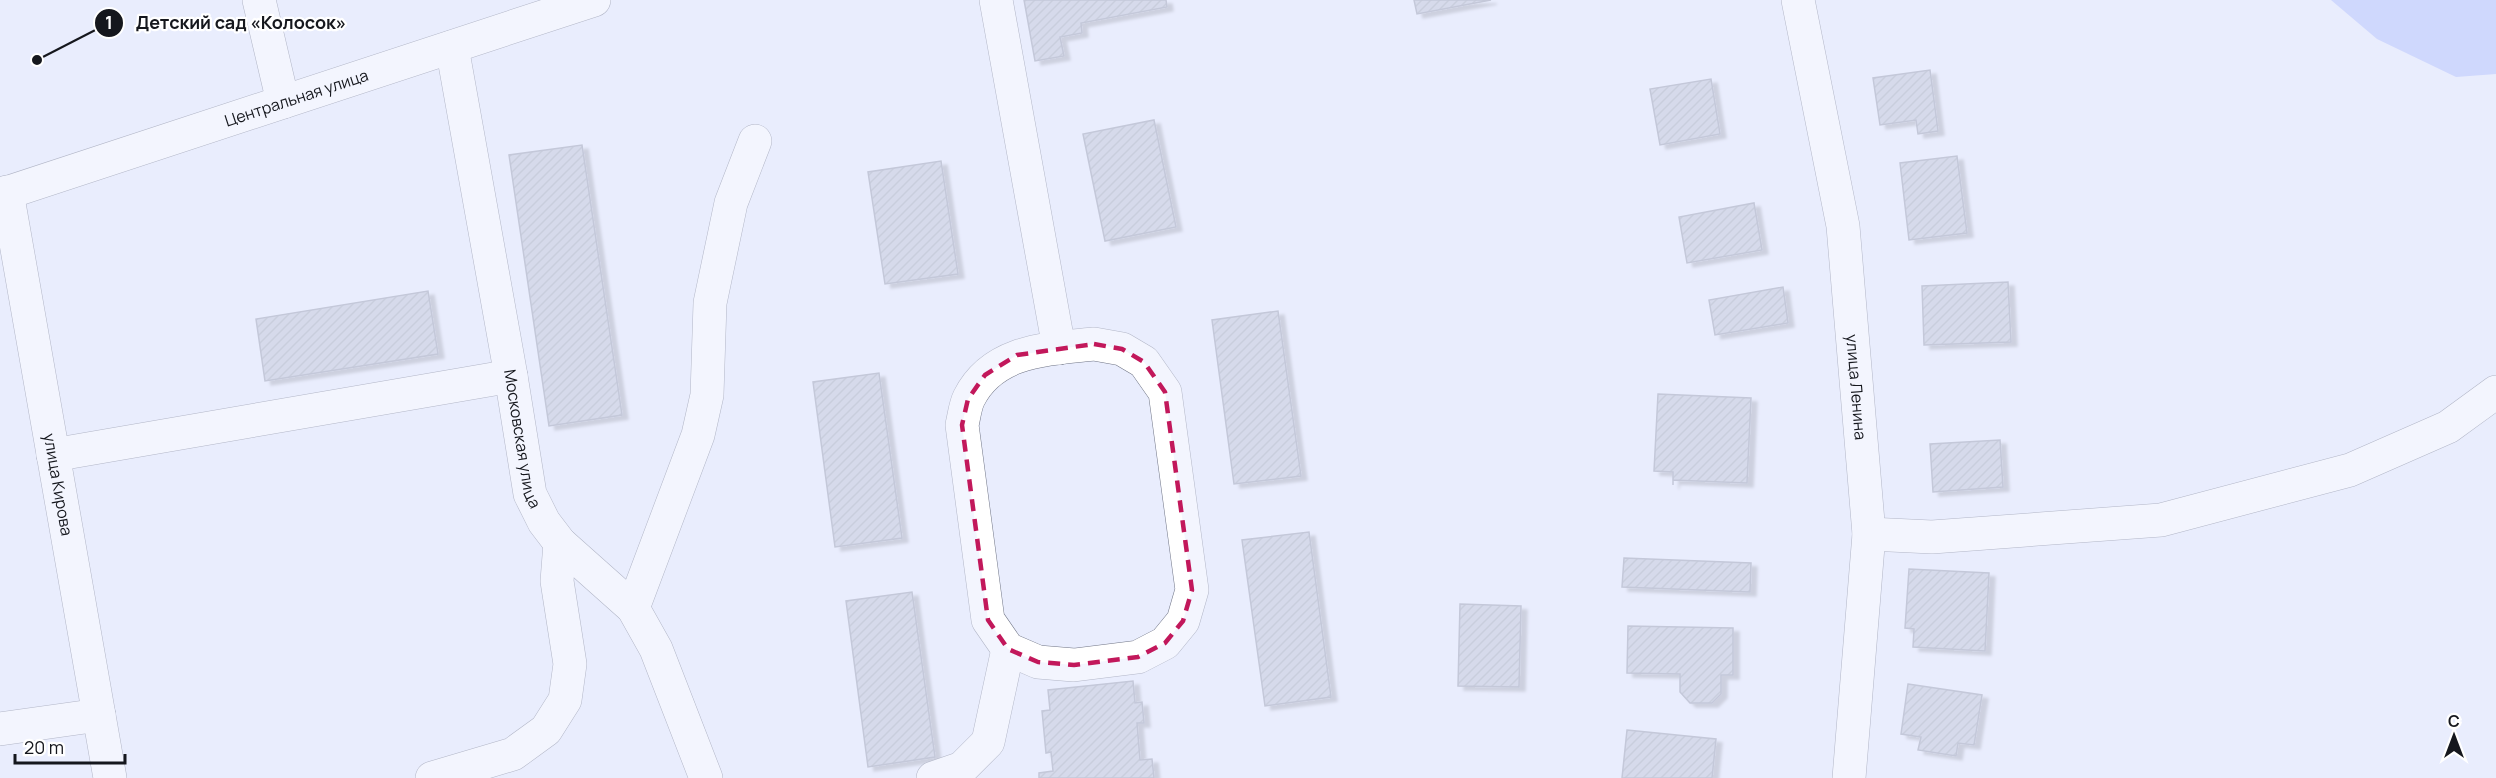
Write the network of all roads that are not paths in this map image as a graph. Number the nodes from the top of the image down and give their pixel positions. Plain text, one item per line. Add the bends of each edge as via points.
1 (259, 0) edge
2 (594, 0) edge
3 (996, 0) edge
4 (1797, 0) edge
5 (452, 47) junction
6 (283, 102) junction
7 (755, 141) dead end
8 (3, 193) edge
9 (1059, 348) junction
10 (511, 376) junction
11 (2496, 392) edge
12 (53, 455) junction
13 (1869, 534) junction
14 (560, 543) junction
15 (633, 608) junction
16 (1008, 649) junction
17 (99, 715) junction
18 (0, 729) edge
19 (110, 778) edge
20 (432, 778) edge
21 (706, 778) edge
22 (933, 778) edge
23 (1849, 778) edge

1 - 6 street
2 - 5 street, Центральная улица
3 - 9 street
4 - 13 street, улица Ленина via 1843,226
5 - 6 street, Центральная улица
5 - 10 street, Московская улица
6 - 8 street, Центральная улица
7 - 15 street via 731,203 711,303 707,395 698,435
8 - 12 street, улица Кирова
9 - 16 street via 1017,355 985,375 968,399 962,425 988,620
9 - 16 street via 1094,344 1122,349 1144,362 1165,392 1192,590 1183,621 1165,644 1138,657 1074,665 1038,662
10 - 12 street
10 - 14 street, Московская улица via 530,494
11 - 13 street via 2448,427 2350,470 2161,520 1932,537
12 - 17 street, улица Кирова
13 - 23 street, улица Ленина
14 - 15 street, Московская улица
14 - 20 street via 557,581 570,664 565,700 546,730 513,754
15 - 21 street, Московская улица via 656,649
16 - 22 street via 988,742 962,768
17 - 18 street
17 - 19 street, улица Кирова

